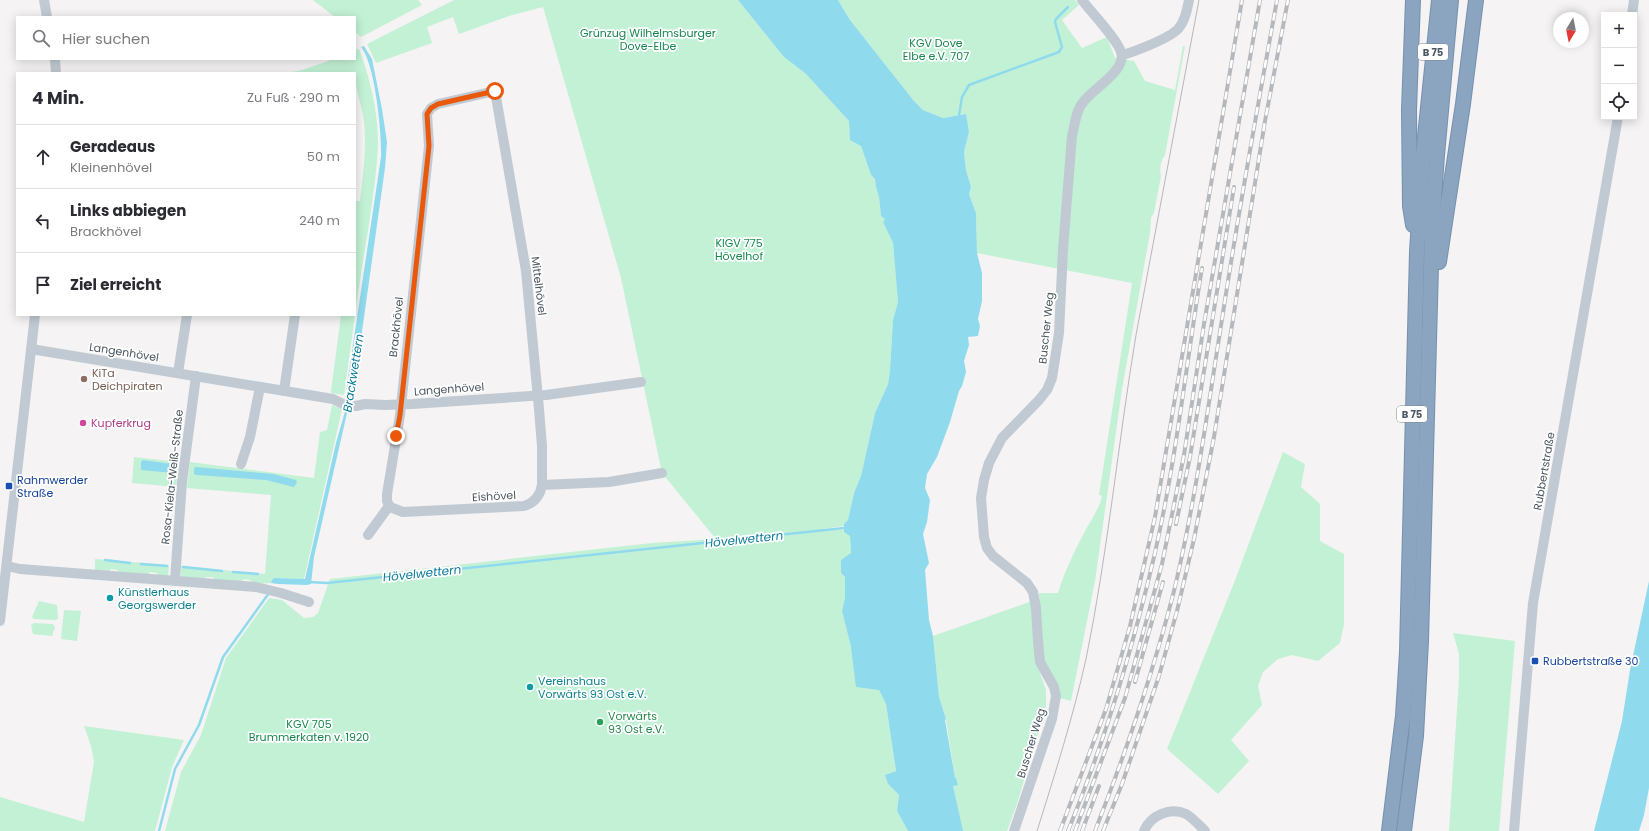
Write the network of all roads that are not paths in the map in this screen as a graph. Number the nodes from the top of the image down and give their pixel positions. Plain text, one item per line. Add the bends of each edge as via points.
1 (44, 0) edge
2 (1082, 0) edge
3 (1188, 0) edge
4 (1412, 0) edge
5 (1439, 0) edge
6 (1451, 0) edge
7 (1476, 0) edge
8 (1634, 0) edge
9 (1632, 12) edge
10 (47, 16) edge
11 (1122, 55) junction
12 (54, 60) edge
13 (56, 72) edge
14 (495, 91) joint
15 (1617, 120) edge
16 (1417, 252) junction
17 (1431, 283) junction
18 (35, 316) edge
19 (187, 316) edge
20 (295, 316) edge
21 (31, 349) junction
22 (178, 373) junction
23 (196, 376) junction
24 (640, 382) dead end
25 (260, 387) junction
26 (284, 391) junction
27 (538, 396) junction
28 (400, 404) junction
29 (241, 464) dead end
30 (662, 473) dead end
31 (542, 485) junction
32 (390, 506) junction
33 (368, 535) dead end
34 (7, 566) junction
35 (175, 580) junction
36 (309, 602) dead end
37 (0, 622) edge
38 (1014, 831) edge
39 (1144, 831) edge
40 (1205, 831) edge
41 (1389, 831) edge
42 (1404, 831) edge
43 (1514, 831) edge

1 - 10 street
2 - 11 street via 1118,46
3 - 11 street via 1184,21 1178,30
4 - 16 highway via 1410,206
5 - 16 highway, B 75 via 1423,156
6 - 17 highway, B 75 via 1436,155
7 - 17 highway, B 75 via 1439,262
8 - 9 street
11 - 38 street, Buscher Weg via 1118,68 1083,101 1075,122 1063,249 1060,333 1052,378 1039,400 1002,438 989,463 982,491 981,511 987,548 993,556 1027,583 1033,592 1040,662 1054,687 1056,696 1052,719
12 - 13 street
14 - 27 street, Mittelhövel via 526,271
14 - 28 street, Brackhövel via 438,104 427,114 429,146
15 - 43 street, Rubbertstraße via 1533,603
16 - 41 highway, B 75 via 1407,652 1403,716
17 - 42 highway, B 75 via 1422,641 1416,736
18 - 21 street
19 - 22 street
20 - 26 street
21 - 22 street, Langenhövel
21 - 34 street
22 - 23 street, Langenhövel
23 - 25 street, Langenhövel
23 - 35 street, Rosa-Kiela-Weiß-Straße via 182,482
24 - 27 street, Langenhövel
25 - 26 street, Langenhövel
25 - 29 street via 250,437
26 - 28 street, Langenhövel via 333,399 347,404
27 - 28 street, Langenhövel
27 - 31 street, Mittelhövel
28 - 32 street, Brackhövel via 388,487 387,498
30 - 31 street via 609,482
31 - 32 street, Eishövel via 537,499 524,506 404,512
32 - 33 street
34 - 35 street
34 - 37 street
35 - 36 street via 264,588
39 - 40 street via 1153,818 1162,813 1174,812 1186,814

